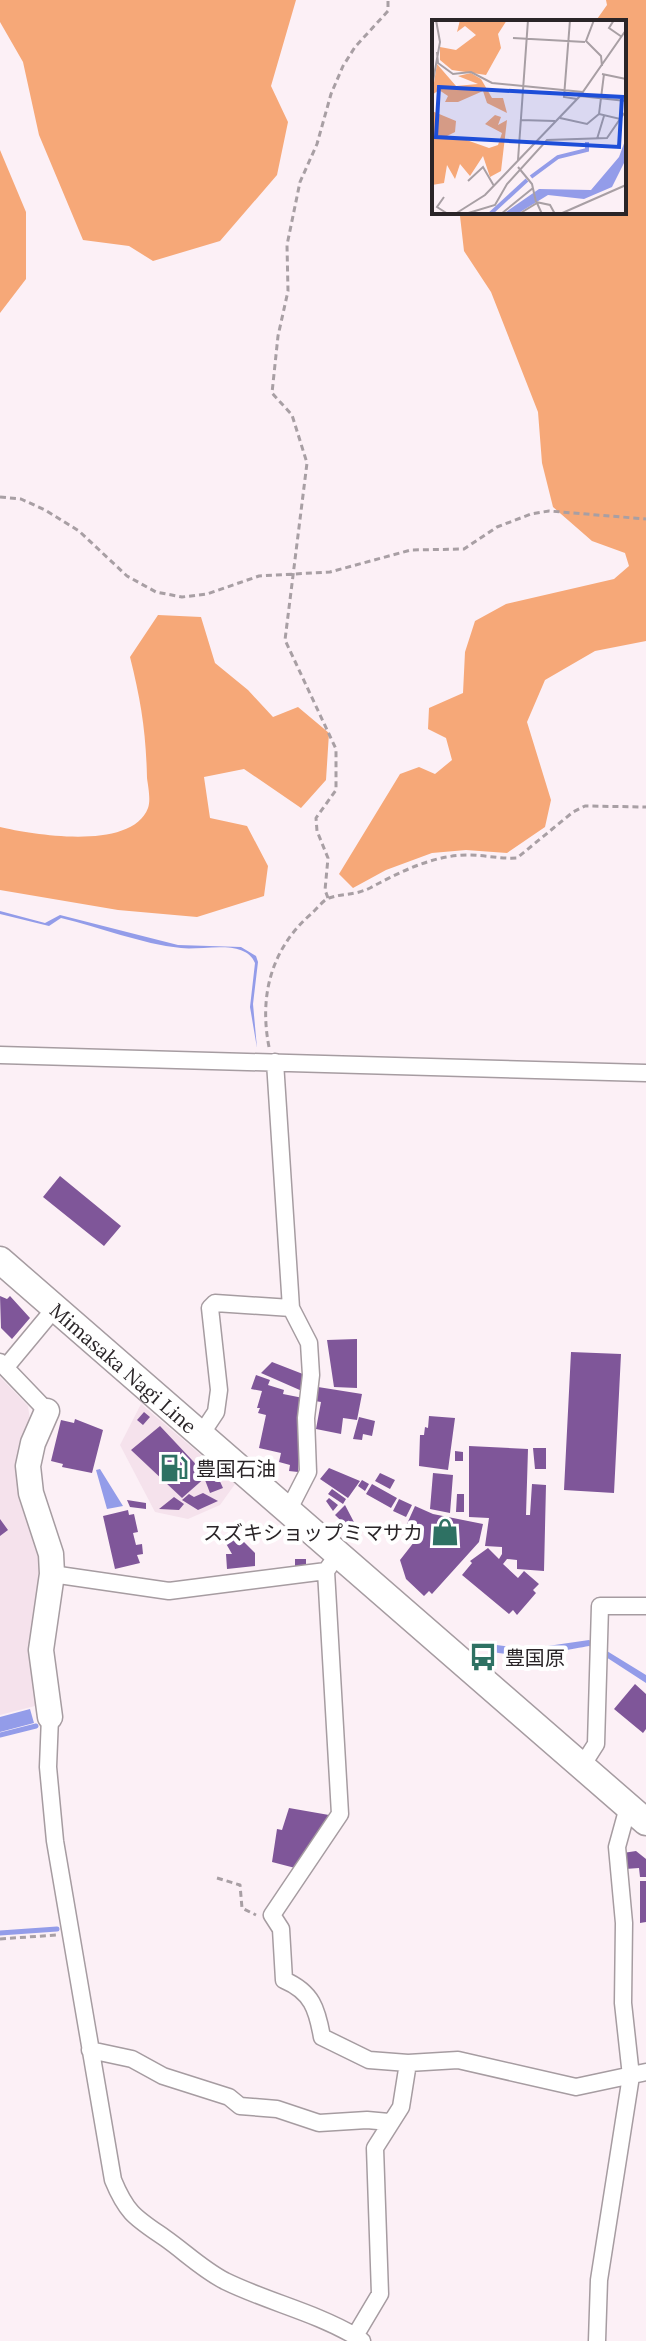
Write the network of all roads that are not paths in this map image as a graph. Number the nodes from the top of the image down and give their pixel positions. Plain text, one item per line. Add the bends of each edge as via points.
1 (0, 1055) edge
2 (275, 1062) junction
3 (646, 1073) edge
4 (0, 1260) edge
5 (55, 1308) junction
6 (291, 1308) junction
7 (3, 1365) edge
8 (47, 1411) joint
9 (202, 1433) junction
10 (289, 1509) junction
11 (333, 1562) junction
12 (52, 1574) junction
13 (646, 1606) edge
14 (50, 1717) joint
15 (582, 1766) junction
16 (637, 1815) edge
17 (90, 2050) junction
18 (408, 2063) junction
19 (638, 2074) edge
20 (389, 2122) junction
21 (359, 2339) edge
22 (597, 2341) edge

1 - 2 street
2 - 3 street
2 - 6 street
4 - 5 main road, Mimasaka Nagi Line
5 - 7 street
5 - 9 main road, Mimasaka Nagi Line
6 - 9 street via 215,1303 210,1308 219,1390 216,1412
6 - 10 street via 309,1343 311,1375 308,1472
7 - 8 street
8 - 12 street via 28,1466
9 - 10 main road, Mimasaka Nagi Line
10 - 11 main road, Mimasaka Nagi Line
11 - 12 street via 169,1591
11 - 15 main road, Mimasaka Nagi Line
11 - 18 street via 340,1814 272,1915 281,1929 284,1980 316,2005 322,2037 369,2060
12 - 14 street via 41,1650
13 - 15 street via 600,1606 596,1744
14 - 17 street via 54,1827
15 - 16 main road, Mimasaka Nagi Line
16 - 19 street via 617,1847 624,1923 623,2003
17 - 20 street via 132,2059 240,2106 277,2109 319,2123
17 - 21 street via 113,2180 136,2220 205,2270
18 - 19 street via 458,2060 576,2087
18 - 20 street via 401,2107
19 - 22 street via 599,2280
20 - 21 street via 374,2156 380,2294

